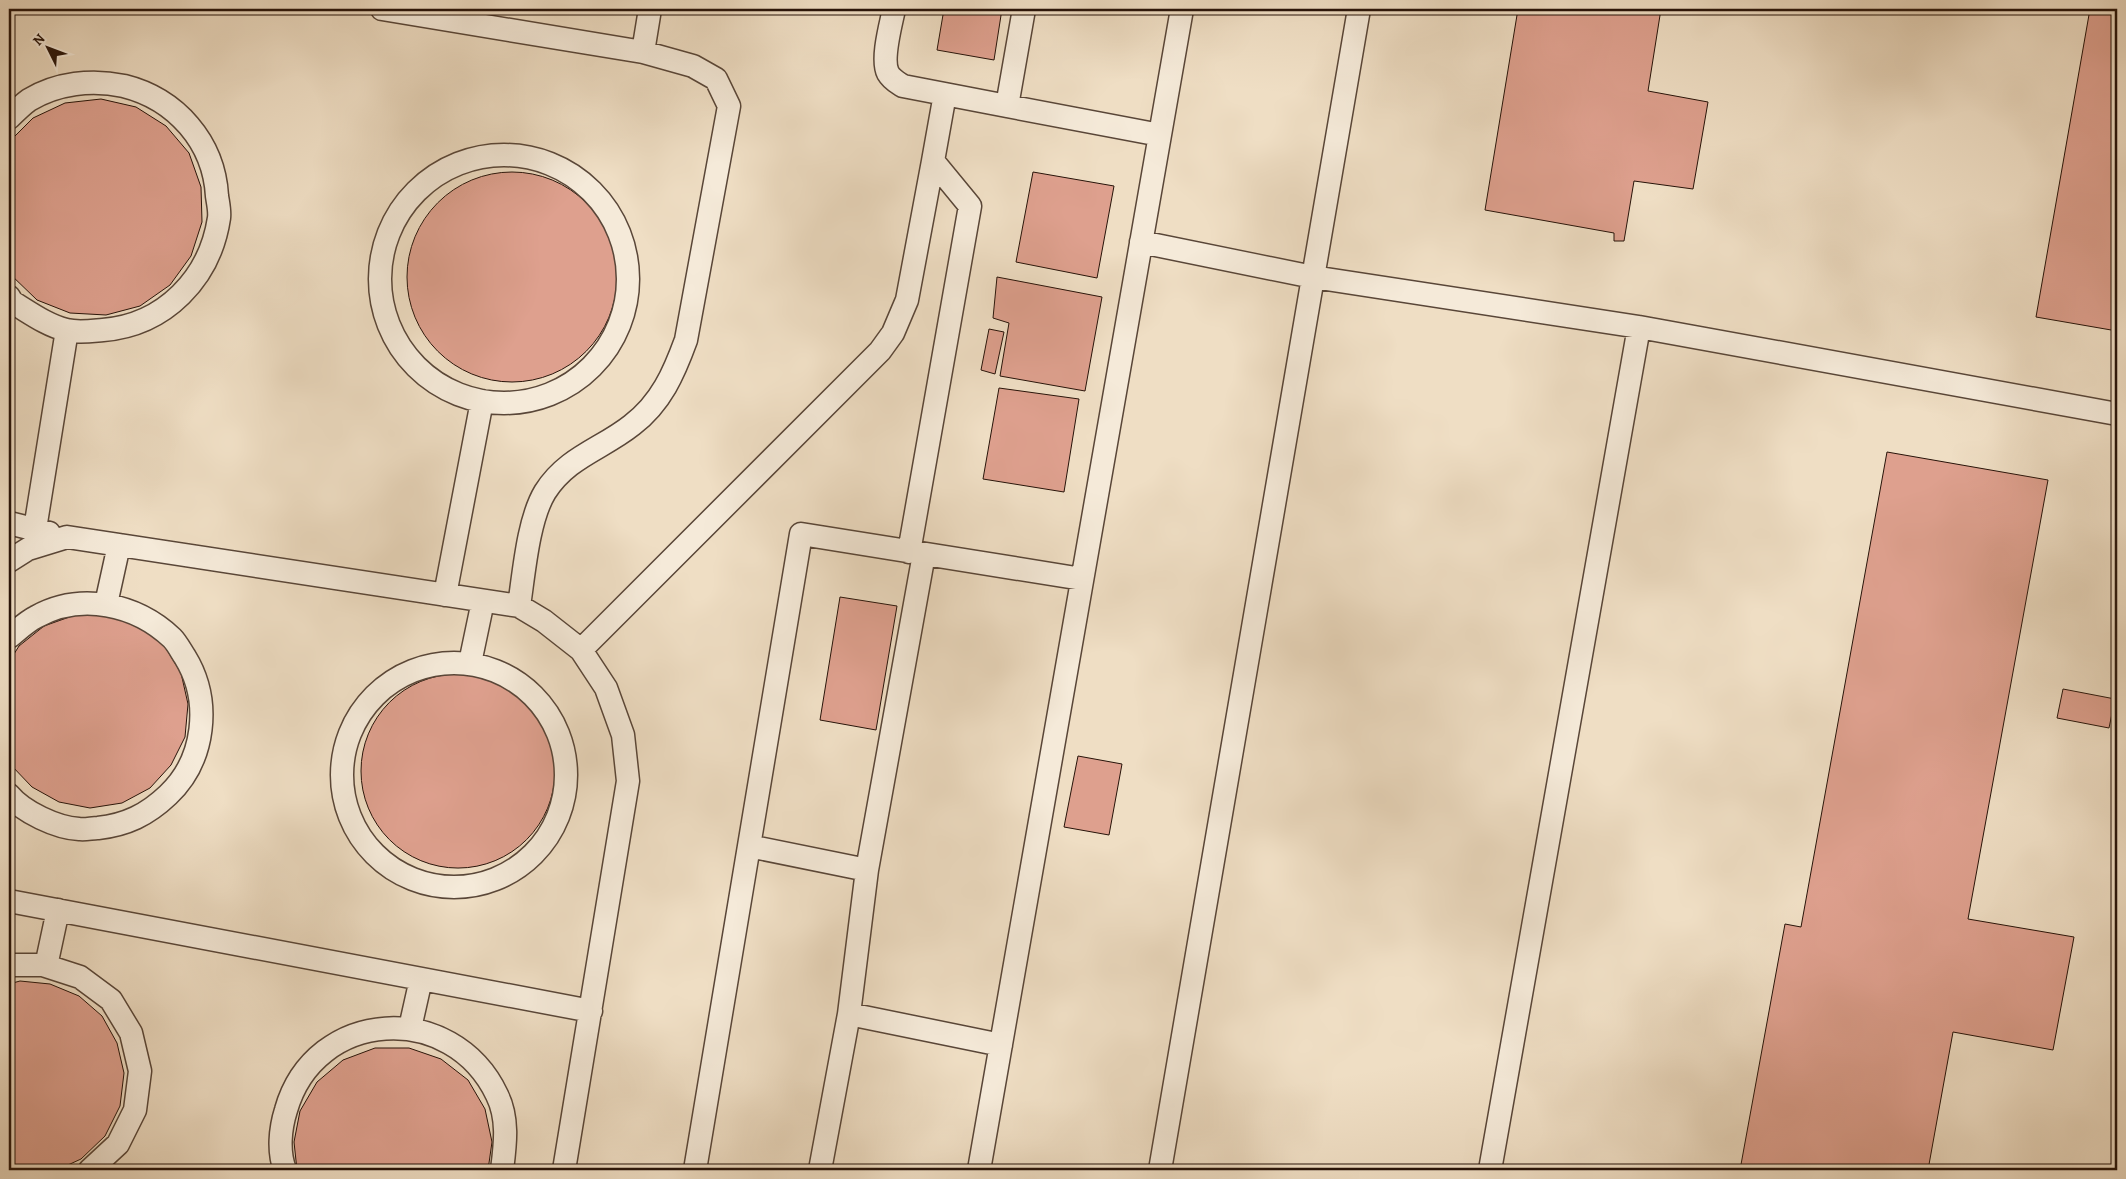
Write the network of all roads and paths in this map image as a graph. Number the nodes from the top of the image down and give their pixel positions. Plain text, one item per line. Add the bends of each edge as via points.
1 (382, 9) edge
2 (650, 9) edge
3 (894, 9) edge
4 (1024, 9) edge
5 (1182, 9) edge
6 (1359, 9) edge
7 (643, 52) junction
8 (945, 94) junction
9 (1007, 106) junction
10 (9, 118) edge
11 (1160, 135) junction
12 (933, 161) junction
13 (1141, 242) junction
14 (1313, 278) junction
15 (9, 297) edge
16 (1639, 327) junction
17 (67, 330) junction
18 (482, 401) junction
19 (2117, 414) edge
20 (9, 524) edge
21 (34, 529) junction
22 (67, 537) junction
23 (119, 545) junction
24 (917, 553) junction
25 (9, 561) edge
26 (1082, 579) junction
27 (445, 595) junction
28 (484, 601) junction
29 (106, 604) junction
30 (519, 606) junction
31 (9, 637) edge
32 (581, 650) junction
33 (470, 663) junction
34 (9, 795) edge
35 (749, 846) junction
36 (867, 870) junction
37 (9, 901) edge
38 (58, 910) junction
39 (9, 966) edge
40 (46, 966) junction
41 (421, 978) junction
42 (591, 1011) junction
43 (849, 1014) junction
44 (410, 1028) junction
45 (1001, 1045) junction
46 (90, 1170) edge
47 (285, 1170) edge
48 (502, 1170) edge
49 (564, 1170) edge
50 (695, 1170) edge
51 (820, 1170) edge
52 (979, 1170) edge
53 (1160, 1170) edge
54 (1490, 1170) edge

1 - 7 lane
2 - 7 lane
3 - 8 lane via 886,56 887,71 903,86
4 - 9 lane
5 - 11 lane
6 - 14 lane
7 - 30 lane via 693,66 716,79 729,106 686,340 674,373 654,405 632,426 565,468 545,492 534,519
8 - 9 lane
8 - 12 lane
9 - 11 lane
10 - 17 lane via 29,100 65,85 104,82 143,91 176,112 201,141 216,178 219,217 209,255 188,289 158,314 122,328
11 - 13 lane
12 - 24 lane via 970,206
12 - 32 lane via 908,300 893,333 880,351
13 - 14 lane
13 - 26 lane
14 - 16 lane
14 - 53 lane
15 - 17 lane via 45,322
16 - 19 lane
16 - 54 lane
17 - 21 lane
18 - 18 lane via 455,394 422,374 397,344 382,308 379,269 388,232 408,198 438,173 475,157 514,154 552,163 586,184 611,214 626,250 628,289 619,328 598,361 568,386 532,401 493,404
18 - 27 lane
20 - 21 lane
21 - 22 lane
22 - 23 lane
22 - 25 lane via 28,549
23 - 27 lane
23 - 29 lane
24 - 26 lane
24 - 35 lane via 801,534
24 - 36 lane
26 - 45 lane
27 - 28 lane
28 - 30 lane
28 - 33 lane
29 - 31 lane via 70,605 36,617
29 - 34 lane via 143,616 173,639 194,672 203,710 198,749 180,783 152,810 117,826 78,829 43,820
30 - 32 lane
32 - 42 lane via 606,688 623,734 628,781
33 - 33 lane via 507,675 538,698 559,731 567,769 563,808 545,842 517,869 482,885 442,888 408,879 378,860 355,832 343,798 342,762 352,727 362,712 372,698 400,676 434,664
35 - 36 lane
35 - 50 lane
36 - 43 lane
37 - 38 lane
38 - 40 lane
38 - 41 lane
39 - 40 lane
40 - 46 lane via 80,977 111,1000 131,1033 140,1071 135,1110 118,1144
41 - 42 lane
41 - 44 lane
42 - 49 lane
43 - 45 lane
43 - 51 lane
44 - 47 lane via 374,1029 340,1041 311,1063 291,1092 281,1127
44 - 48 lane via 446,1040 477,1064 498,1096 507,1134
45 - 52 lane

